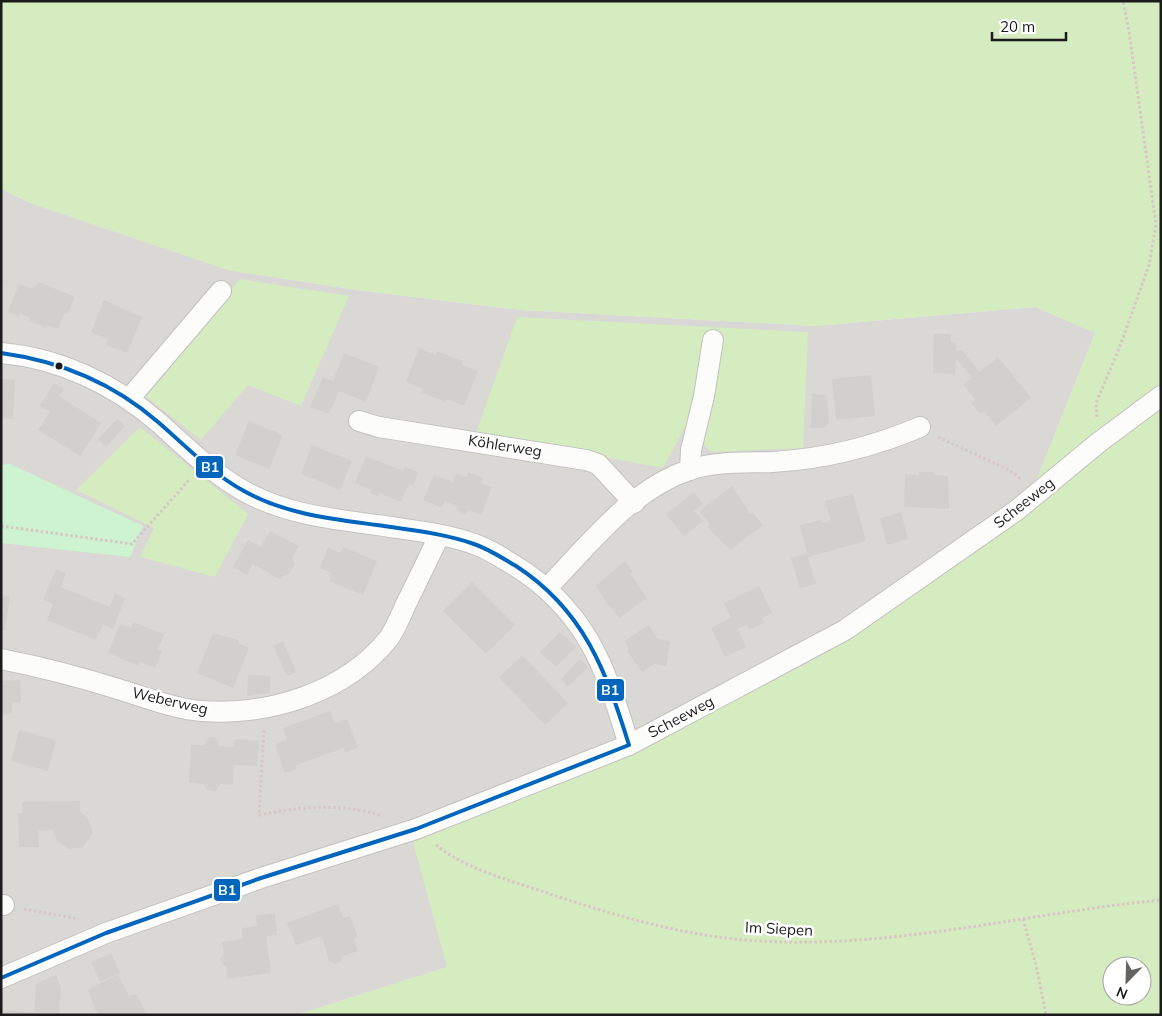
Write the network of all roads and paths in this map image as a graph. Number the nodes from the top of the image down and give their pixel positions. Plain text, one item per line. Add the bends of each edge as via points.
1 (1122, 1) edge
2 (221, 291) dead end
3 (713, 340) dead end
4 (1, 353) edge
5 (1161, 396) edge
6 (129, 399) junction
7 (359, 421) dead end
8 (920, 426) joint
9 (1098, 443) junction
10 (204, 462) junction
11 (690, 470) junction
12 (1038, 493) junction
13 (634, 503) junction
14 (1, 526) edge
15 (439, 536) junction
16 (547, 588) junction
17 (1, 659) edge
18 (266, 707) junction
19 (629, 745) junction
20 (416, 829) junction
21 (1161, 900) edge
22 (2, 905) edge
23 (1023, 919) junction
24 (106, 933) junction
25 (1, 978) edge
26 (1046, 1015) edge

1 - 9 path via 1156,225 1149,265 1096,404
2 - 6 street
3 - 11 street
4 - 6 street via 60,364
5 - 9 street, Scheeweg
6 - 10 street
7 - 13 street, Köhlerweg via 586,460 598,464
8 - 11 street via 882,442 843,453 774,462 717,464
8 - 12 path via 948,444 1009,470
9 - 12 street, Scheeweg
10 - 14 path via 132,544
10 - 15 street via 244,491 289,510
11 - 13 street via 664,482
12 - 19 street, Scheeweg via 845,630
13 - 16 street via 618,514
15 - 16 street via 488,550
15 - 18 street, Weberweg via 390,637 372,655 336,682 310,695
16 - 19 street via 581,625 613,693
17 - 18 street, Weberweg via 201,711
18 - 20 path, Im Siepen via 259,816 308,806 334,806 381,815
19 - 20 street, Scheeweg
20 - 23 path, Im Siepen via 448,855 486,872 664,929 758,941 821,942
20 - 24 street, Scheeweg via 261,878
21 - 23 path, Im Siepen
22 - 24 path via 94,922
23 - 26 path
24 - 25 street, Scheeweg

